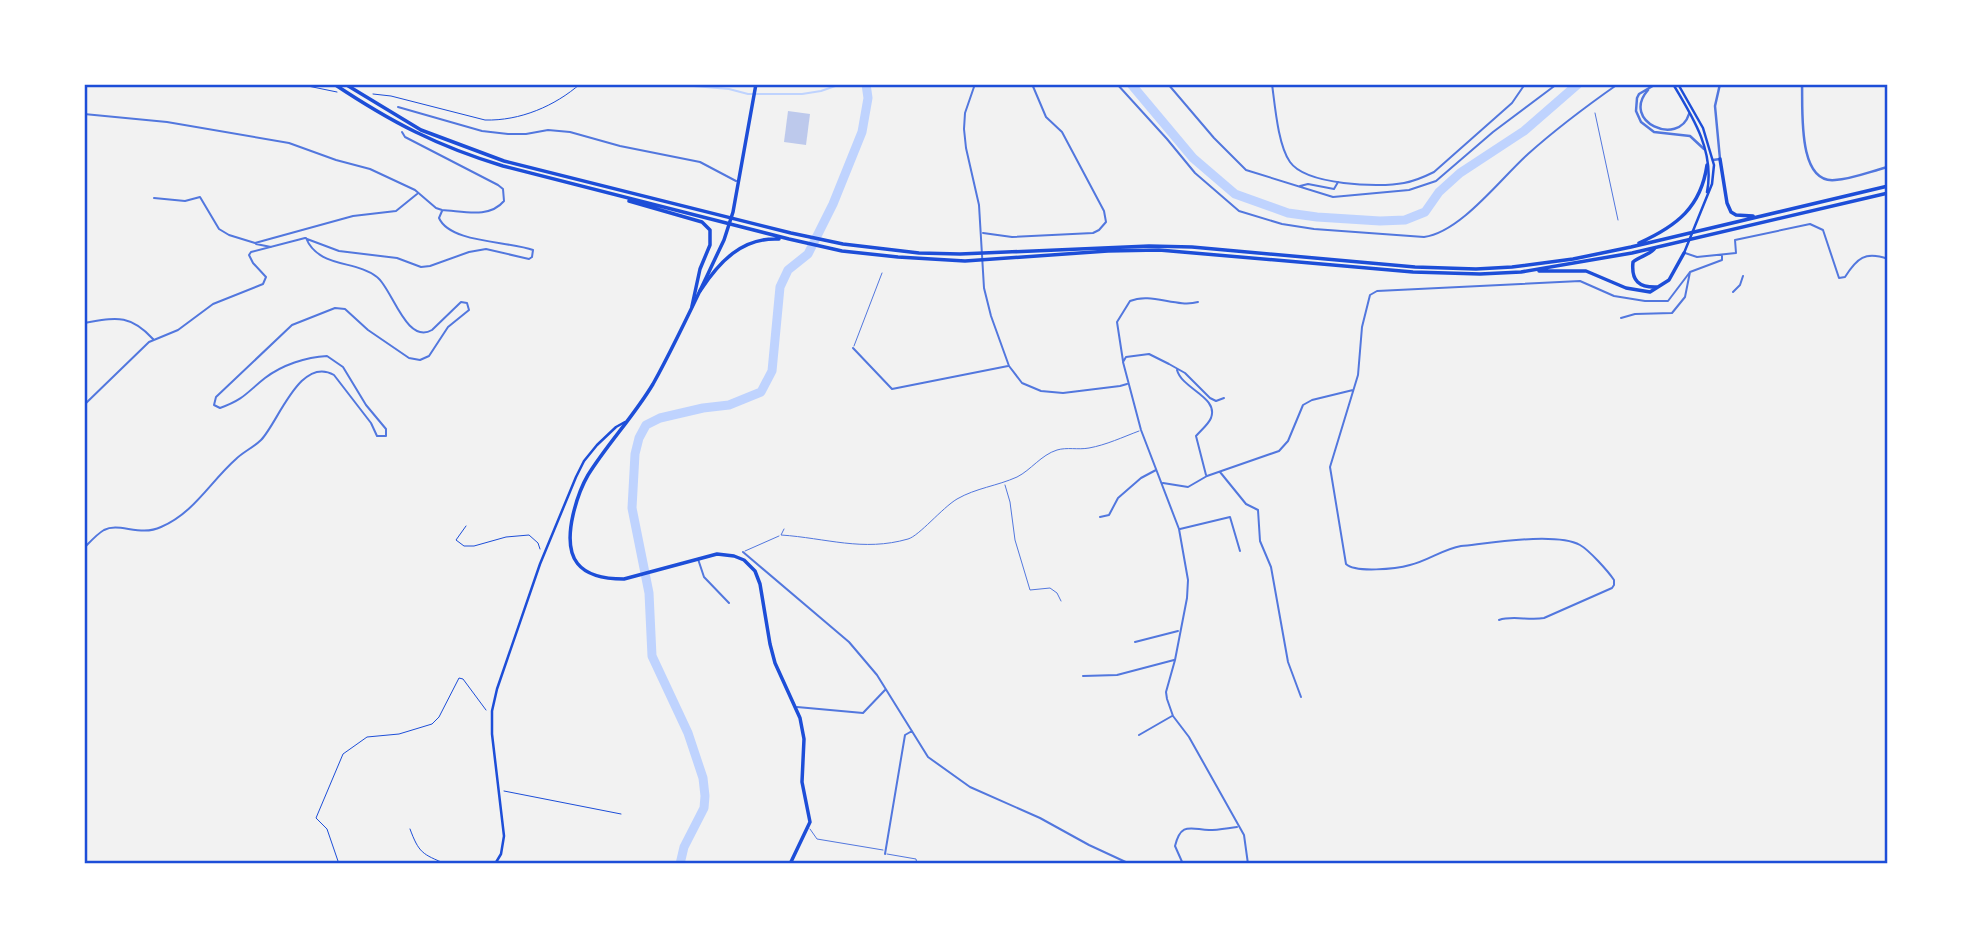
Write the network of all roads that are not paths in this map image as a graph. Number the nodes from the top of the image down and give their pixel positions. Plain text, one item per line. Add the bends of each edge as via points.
1 (334, 84) edge
2 (345, 84) edge
3 (756, 84) edge
4 (975, 84) edge
5 (1032, 84) edge
6 (1117, 84) edge
7 (1168, 84) edge
8 (1272, 84) edge
9 (1525, 84) edge
10 (1557, 84) edge
11 (1618, 84) edge
12 (1656, 84) edge
13 (1673, 84) edge
14 (1678, 84) edge
15 (1720, 84) edge
16 (1802, 84) edge
17 (1650, 87) junction
18 (1691, 110) junction
19 (1595, 113) dead end
20 (84, 114) edge
21 (402, 116) dead end
22 (402, 132) dead end
23 (1706, 155) junction
24 (1720, 159) junction
25 (1713, 160) junction
26 (1707, 165) junction
27 (1888, 167) edge
28 (737, 181) junction
29 (1339, 181) junction
30 (1300, 186) junction
31 (1888, 186) edge
32 (418, 193) junction
33 (1888, 193) edge
34 (617, 196) junction
35 (154, 198) dead end
36 (1705, 199) junction
37 (442, 210) junction
38 (1766, 215) junction
39 (1618, 220) dead end
40 (982, 233) junction
41 (306, 238) junction
42 (789, 239) junction
43 (255, 243) junction
44 (272, 247) junction
45 (1631, 247) junction
46 (1655, 248) junction
47 (1684, 253) junction
48 (1722, 255) junction
49 (1888, 259) edge
50 (1535, 270) junction
51 (1690, 272) junction
52 (882, 273) dead end
53 (1743, 276) dead end
54 (1660, 287) junction
55 (700, 290) junction
56 (1733, 292) dead end
57 (1198, 302) dead end
58 (692, 306) junction
59 (1620, 318) dead end
60 (84, 323) edge
61 (154, 340) junction
62 (853, 348) joint
63 (1123, 362) junction
64 (1009, 366) junction
65 (1177, 368) junction
66 (1128, 383) junction
67 (1353, 390) junction
68 (1224, 398) dead end
69 (84, 405) edge
70 (625, 422) junction
71 (1141, 430) junction
72 (1157, 469) junction
73 (1220, 472) junction
74 (1207, 476) junction
75 (1004, 482) junction
76 (1162, 483) junction
77 (1100, 517) dead end
78 (784, 529) dead end
79 (1179, 529) junction
80 (781, 535) junction
81 (84, 548) edge
82 (1240, 551) dead end
83 (743, 552) junction
84 (734, 556) junction
85 (698, 558) junction
86 (1061, 601) dead end
87 (729, 603) dead end
88 (1499, 620) dead end
89 (1179, 631) junction
90 (1135, 642) dead end
91 (1175, 660) junction
92 (1083, 676) dead end
93 (886, 689) junction
94 (1301, 697) dead end
95 (796, 707) junction
96 (1173, 716) junction
97 (912, 730) junction
98 (1139, 735) dead end
99 (1238, 827) junction
100 (809, 828) junction
101 (885, 852) junction
102 (495, 864) edge
103 (790, 864) edge
104 (917, 864) edge
105 (1130, 864) edge
106 (1183, 864) edge
107 (1248, 864) edge

1 - 34 main road via 391,121 442,146
2 - 45 main road via 421,130 504,161 843,244 919,253 1181,247 1476,269 1512,268
3 - 28 main road
4 - 40 street via 964,129
5 - 40 street via 1046,117 1062,132 1106,222 1093,233 1012,237
6 - 11 street via 1190,167 1240,211 1314,229 1414,236 1434,235 1464,215 1527,154
7 - 30 street via 1243,168
8 - 29 street via 1284,152 1291,163 1310,175
9 - 29 street via 1512,103 1434,172 1402,184
10 - 30 street via 1436,181 1409,190 1333,197
12 - 17 street
13 - 18 main road
14 - 18 main road
15 - 24 street via 1715,106
16 - 27 street via 1806,150 1818,177 1833,181
17 - 18 street via 1641,103 1646,121 1662,129 1680,126
17 - 23 street via 1636,102 1643,125 1658,133 1690,136
18 - 23 main road
18 - 25 main road via 1703,128
19 - 39 lane
20 - 32 street via 167,122 289,143 370,169
21 - 28 street via 400,108 482,131 570,132 700,162
22 - 37 street via 405,138 503,189 504,201 486,213
23 - 26 main road
24 - 25 street
24 - 38 main road via 1731,212
25 - 36 main road via 1712,184
26 - 36 main road
26 - 45 main road via 1703,187 1687,212 1672,226
28 - 55 main road via 724,240
29 - 30 street via 1334,189
31 - 38 main road
32 - 37 street
32 - 43 street via 396,211 353,216
33 - 46 main road
34 - 42 main road
34 - 58 main road via 702,222 710,230
35 - 43 street via 184,201 200,197 219,229
36 - 47 main road
37 - 41 street via 439,218 450,231 533,250 532,257 485,249 421,267 397,258 340,251
38 - 45 main road
40 - 64 street via 984,288
41 - 44 street
41 - 81 street via 314,251 378,277 410,326 419,332 432,330 461,302 467,303 469,310 448,327 429,356 420,360 368,330 345,309 335,308 292,325 215,397 214,405 220,408 244,397 285,366 327,356 343,367 386,429 386,436 377,436 334,375 315,373 289,395 261,441 236,458 193,506 160,528 105,530
42 - 50 main road via 842,251 965,261 1159,250 1413,272
42 - 55 main road via 764,240 736,250 715,268
43 - 44 street
44 - 61 street via 249,255 266,277 263,284 213,304 178,330
46 - 50 main road
46 - 54 main road via 1633,262 1633,278 1648,288
47 - 48 street
47 - 54 main road
48 - 49 street via 1736,253 1735,240 1810,224 1823,230 1839,278 1860,258
48 - 51 street via 1722,260
50 - 54 main road via 1586,271 1636,291
51 - 59 street via 1685,297 1672,313
51 - 67 street via 1668,301 1614,296 1580,281 1373,292 1365,312
52 - 62 lane
53 - 56 street
55 - 58 main road
57 - 63 street via 1130,301 1117,323
58 - 70 main road via 652,386
60 - 61 street via 121,318
61 - 69 street
62 - 64 street via 892,388
63 - 65 street via 1126,357 1149,354
63 - 66 street
64 - 66 street via 1022,383 1051,393
65 - 68 street via 1210,398
65 - 74 street via 1181,380 1208,401 1212,411 1196,436
66 - 71 street
67 - 73 street via 1303,405 1279,451
67 - 88 street via 1330,467 1348,566 1394,568 1461,546 1552,539 1590,551 1614,580 1612,588 1544,618
70 - 85 main road via 583,485 569,543 574,561 586,572 624,579
70 - 102 main road via 584,461 542,558 497,690 492,718 504,836
71 - 72 street
71 - 75 lane via 1088,449 1058,450
72 - 76 street
72 - 77 street via 1118,498 1109,515
73 - 74 street
73 - 94 street via 1246,504 1258,510 1260,541 1271,567 1288,662
74 - 76 street via 1183,487
75 - 80 lane via 956,499 911,539 865,546
75 - 86 lane via 1030,590 1050,588
76 - 79 street
78 - 80 lane
79 - 82 street via 1230,517
79 - 89 street via 1188,587
80 - 83 lane
83 - 84 lane
83 - 93 street via 849,642
84 - 85 main road
84 - 95 main road via 751,566 758,577 769,644
85 - 87 street via 704,577
89 - 90 street
89 - 91 street
91 - 92 street via 1117,675
91 - 96 street via 1166,692
93 - 95 street via 863,713
93 - 97 street
95 - 100 main road via 804,739 802,782
96 - 98 street
96 - 99 street
97 - 101 street via 905,736
97 - 105 street via 928,757 970,787
99 - 106 street via 1187,828 1179,833 1175,846
99 - 107 street via 1244,835
100 - 101 lane via 817,839
100 - 103 main road
101 - 104 lane via 916,859

